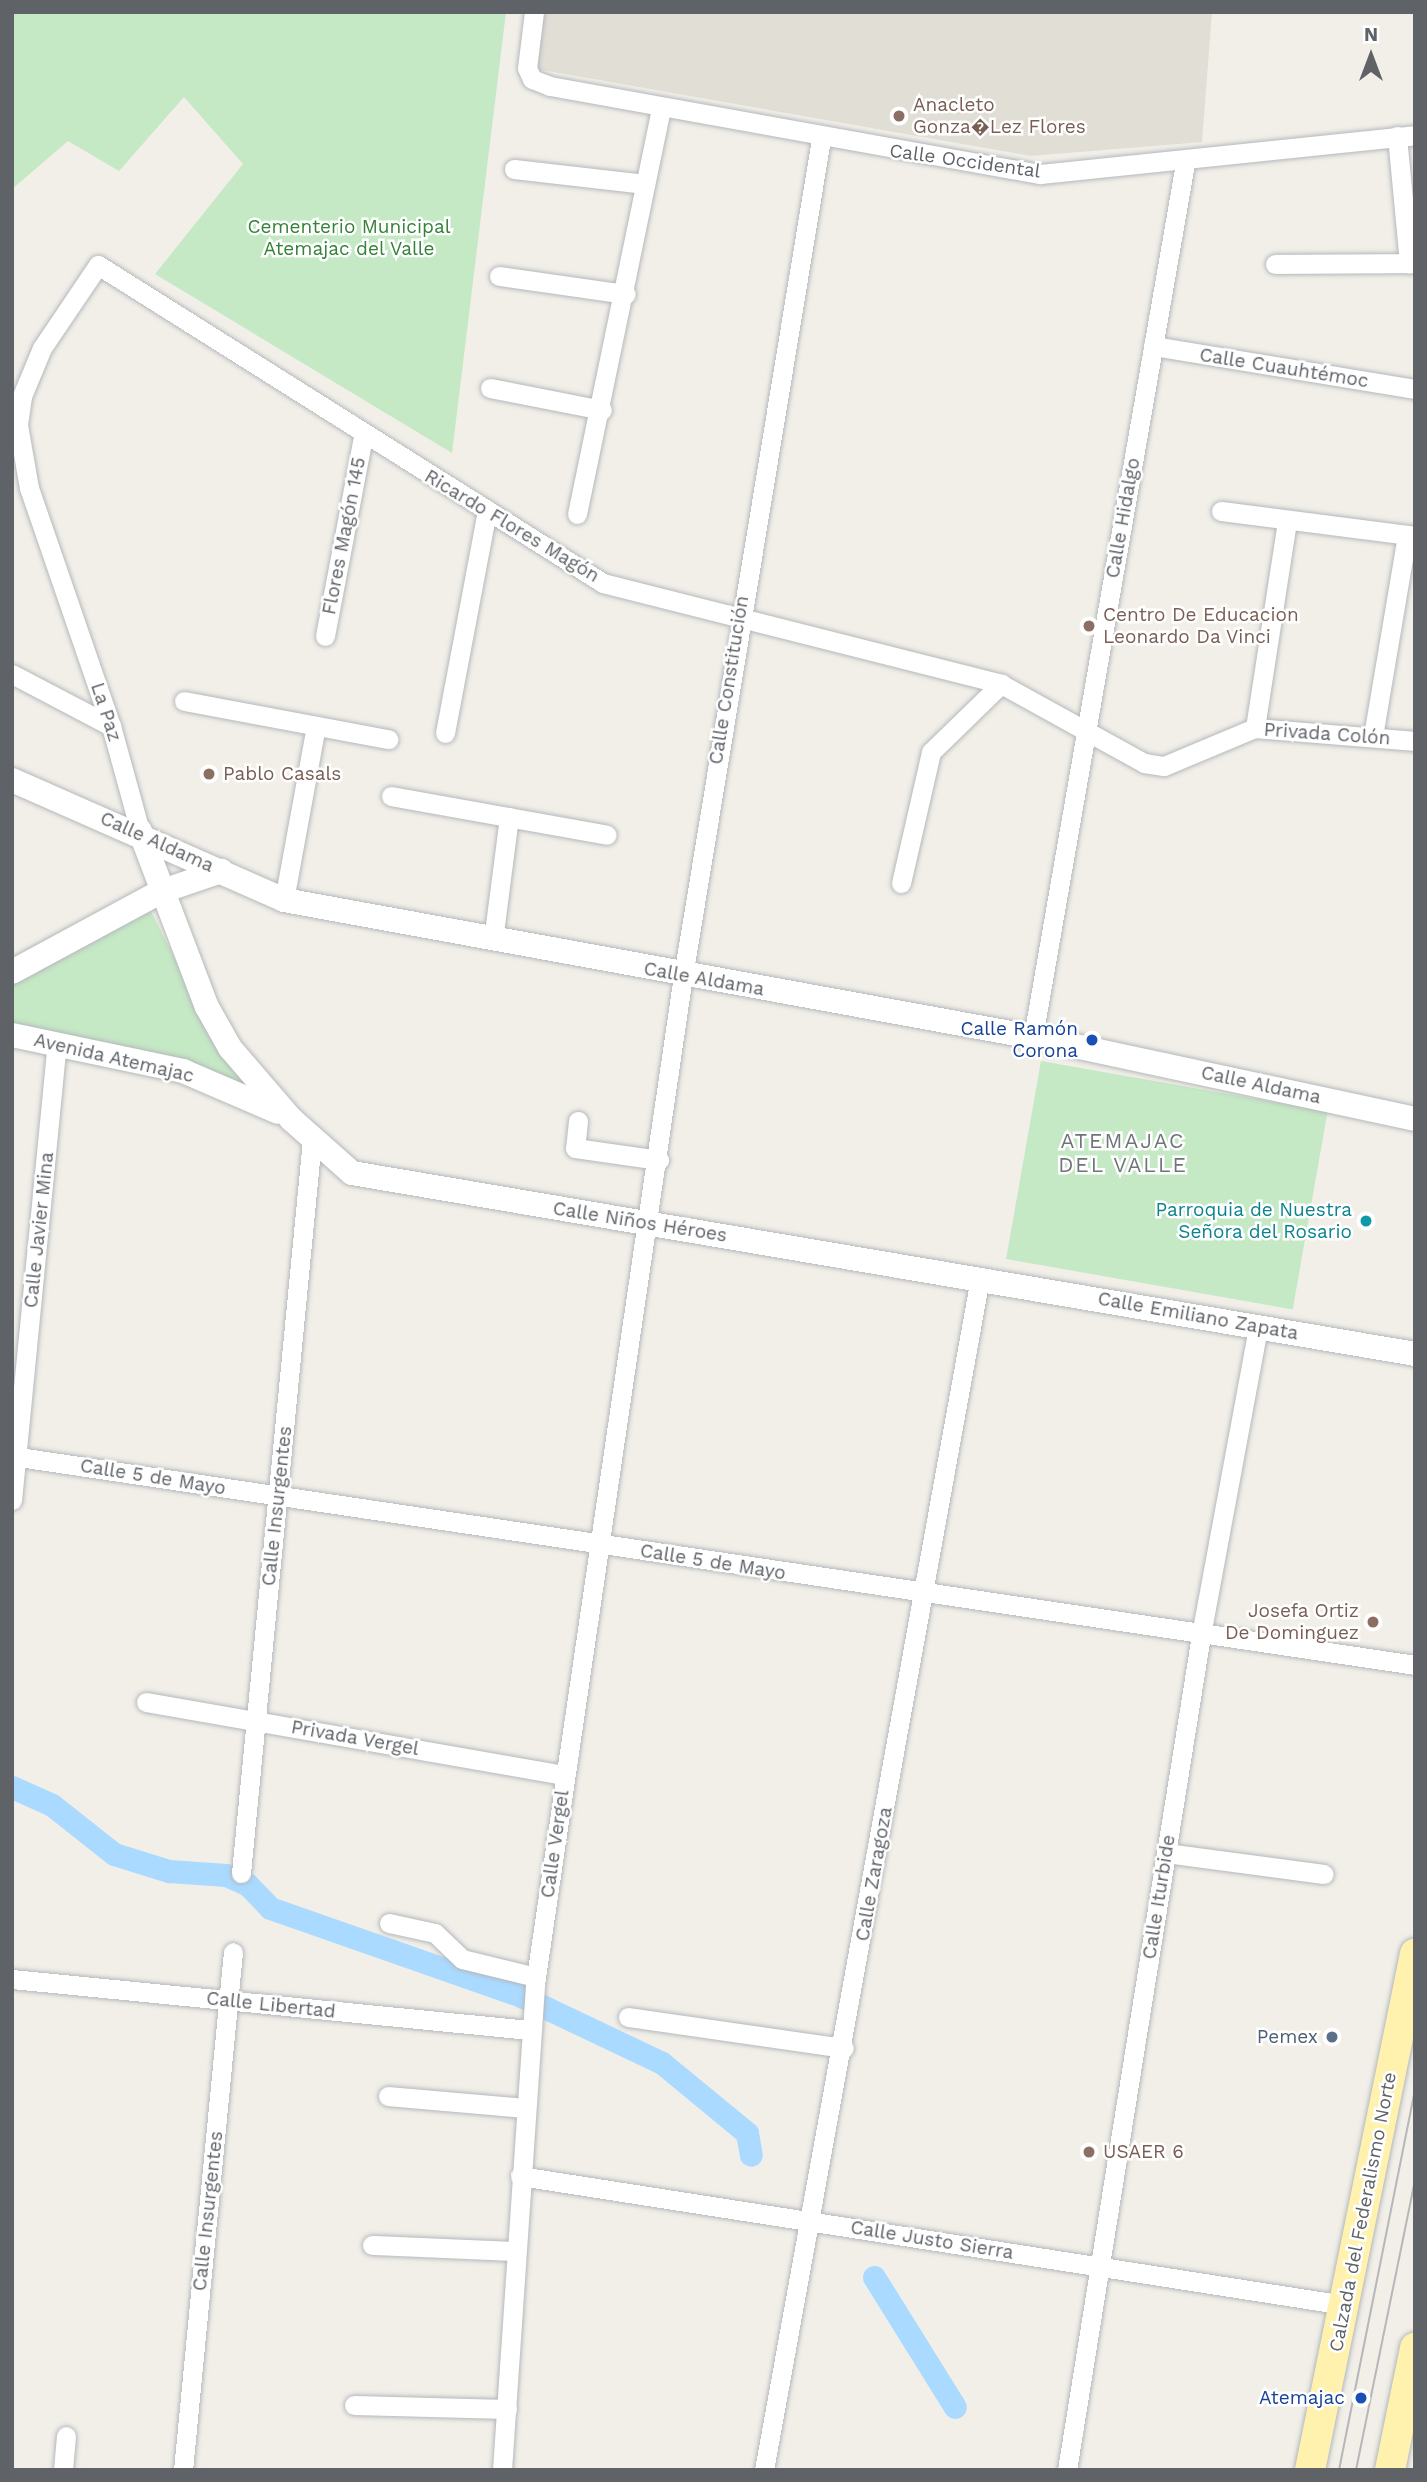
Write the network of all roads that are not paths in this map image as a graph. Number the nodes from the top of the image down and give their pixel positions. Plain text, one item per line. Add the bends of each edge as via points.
1 (534, 12) edge
2 (661, 108) junction
3 (1406, 135) edge
4 (821, 139) junction
5 (1185, 163) junction
6 (514, 169) dead end
7 (645, 184) junction
8 (1412, 263) edge
9 (1275, 264) dead end
10 (99, 265) joint
11 (499, 276) dead end
12 (626, 294) junction
13 (1153, 346) junction
14 (490, 388) dead end
15 (1415, 389) edge
16 (603, 410) junction
17 (363, 437) junction
18 (487, 510) junction
19 (1221, 512) dead end
20 (577, 514) dead end
21 (1287, 521) junction
22 (1411, 536) edge
23 (740, 615) junction
24 (324, 636) dead end
25 (12, 674) edge
26 (1001, 684) junction
27 (184, 701) dead end
28 (111, 726) junction
29 (316, 726) junction
30 (1255, 727) junction
31 (445, 733) dead end
32 (1086, 733) junction
33 (1374, 736) junction
34 (388, 739) dead end
35 (1415, 741) edge
36 (12, 779) edge
37 (391, 796) dead end
38 (509, 817) junction
39 (140, 831) junction
40 (607, 835) dead end
41 (222, 871) junction
42 (901, 883) dead end
43 (160, 892) junction
44 (284, 900) junction
45 (493, 940) junction
46 (12, 972) edge
47 (683, 976) junction
48 (12, 1035) edge
49 (1033, 1037) junction
50 (57, 1044) junction
51 (291, 1119) junction
52 (1415, 1119) edge
53 (578, 1121) dead end
54 (312, 1139) junction
55 (659, 1160) junction
56 (650, 1223) junction
57 (980, 1278) junction
58 (1258, 1326) junction
59 (1415, 1354) edge
60 (14, 1456) edge
61 (278, 1496) junction
62 (12, 1500) edge
63 (601, 1544) junction
64 (923, 1594) junction
65 (1201, 1635) junction
66 (1415, 1665) edge
67 (146, 1702) dead end
68 (256, 1720) junction
69 (564, 1775) junction
70 (1166, 1853) junction
71 (241, 1873) dead end
72 (1324, 1874) dead end
73 (389, 1923) dead end
74 (233, 1952) dead end
75 (1415, 1954) edge
76 (12, 1979) edge
77 (536, 1981) junction
78 (229, 2000) junction
79 (628, 2017) dead end
80 (530, 2025) junction
81 (844, 2049) junction
82 (388, 2096) dead end
83 (524, 2108) junction
84 (520, 2176) junction
85 (813, 2222) junction
86 (372, 2245) dead end
87 (516, 2251) junction
88 (1100, 2266) junction
89 (1345, 2305) junction
90 (1415, 2348) edge
91 (354, 2405) dead end
92 (507, 2409) junction
93 (66, 2436) dead end
94 (63, 2470) edge
95 (183, 2470) edge
96 (502, 2470) edge
97 (764, 2470) edge
98 (1067, 2470) edge
99 (1310, 2470) edge
100 (1390, 2470) edge

1 - 2 street, Calle Occidental via 527,68 532,79
2 - 4 street, Calle Occidental
2 - 7 street
3 - 5 street, Calle Occidental
3 - 8 street
4 - 5 street, Calle Occidental via 1040,174
4 - 23 street, Calle Constitución
5 - 13 street, Calle Hidalgo
6 - 7 street
7 - 12 street
8 - 9 street
10 - 17 street, Ricardo Flores Magón
10 - 28 street, La Paz via 42,348 22,396 18,425 29,488
11 - 12 street
12 - 16 street
13 - 15 street, Calle Cuauhtémoc
13 - 32 street, Calle Hidalgo
14 - 16 street
16 - 20 street
17 - 18 street, Ricardo Flores Magón
17 - 24 street, Flores Magón 145
18 - 23 street, Ricardo Flores Magón via 603,583
18 - 31 street
19 - 21 street
21 - 22 street
21 - 30 street
22 - 33 street
23 - 26 street, Ricardo Flores Magón
23 - 47 street, Calle Constitución
25 - 28 street
26 - 32 street, Ricardo Flores Magón
26 - 42 street via 965,712 931,752
27 - 29 street
28 - 39 street, La Paz
29 - 34 street
29 - 44 street
30 - 32 street, Privada Colón via 1164,766 1144,763
30 - 33 street, Privada Colón
32 - 49 street, Calle Hidalgo
33 - 35 street, Privada Colón
36 - 39 street, Calle Aldama
37 - 38 street
38 - 40 street
38 - 45 street
39 - 41 street, Calle Aldama
39 - 43 street, La Paz
41 - 43 street
41 - 44 street, Calle Aldama
43 - 46 street
43 - 51 street, La Paz via 230,1048
44 - 45 street, Calle Aldama
45 - 47 street, Calle Aldama
47 - 49 street, Calle Aldama
47 - 55 street, Calle Constitución
48 - 50 street, Avenida Atemajac
49 - 52 street, Calle Aldama
50 - 51 street, Avenida Atemajac via 183,1071
50 - 60 street, Calle Javier Mina
51 - 54 street, La Paz
53 - 55 street via 575,1148
54 - 56 street, Calle Niños Héroes via 352,1173
54 - 61 street, Calle Insurgentes
55 - 56 street, Calle Constitución
56 - 57 street, Calle Niños Héroes
56 - 63 street, Calle Vergel
57 - 58 street, Calle Emiliano Zapata
57 - 64 street, Calle Zaragoza
58 - 59 street, Calle Emiliano Zapata
58 - 65 street, Calle Iturbide
60 - 61 street, Calle 5 de Mayo
60 - 62 street, Calle Javier Mina
61 - 63 street, Calle 5 de Mayo
61 - 68 street, Calle Insurgentes
63 - 64 street, Calle 5 de Mayo
63 - 69 street, Calle Vergel
64 - 65 street, Calle 5 de Mayo
64 - 81 street, Calle Zaragoza
65 - 66 street, Calle 5 de Mayo
65 - 70 street, Calle Iturbide
67 - 68 street, Privada Vergel
68 - 69 street, Privada Vergel
68 - 71 street, Calle Insurgentes
69 - 77 street, Calle Vergel
70 - 72 street
70 - 88 street, Calle Iturbide
73 - 77 street via 435,1933 461,1959
74 - 78 street, Calle Insurgentes
75 - 89 main road, Calzada del Federalismo Norte
76 - 78 street, Calle Libertad
77 - 80 street, Calle Vergel
78 - 80 street, Calle Libertad
78 - 95 street, Calle Insurgentes
79 - 81 street
80 - 83 street, Calle Vergel
81 - 85 street, Calle Zaragoza
82 - 83 street
83 - 84 street, Calle Vergel
84 - 85 street, Calle Justo Sierra
84 - 87 street, Calle Vergel
85 - 88 street, Calle Justo Sierra
85 - 97 street, Calle Zaragoza
86 - 87 street
87 - 92 street, Calle Vergel
88 - 89 street, Calle Justo Sierra
88 - 98 street, Calle Iturbide
89 - 99 main road, Calzada del Federalismo Norte
90 - 100 main road
91 - 92 street
92 - 96 street, Calle Vergel
93 - 94 street

